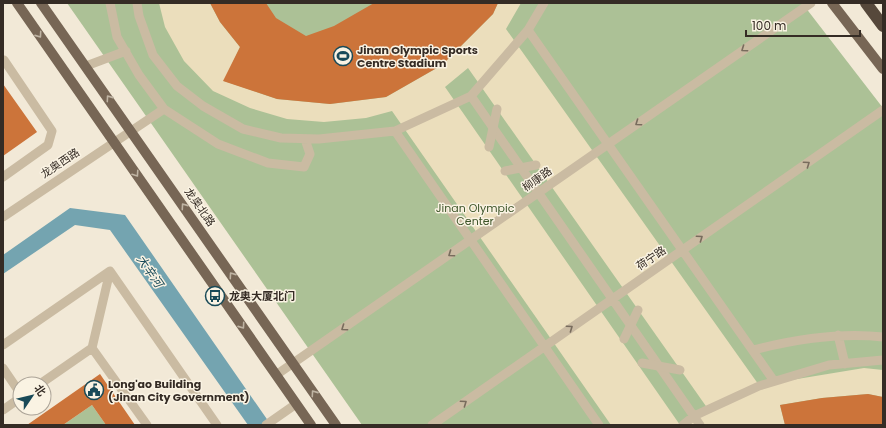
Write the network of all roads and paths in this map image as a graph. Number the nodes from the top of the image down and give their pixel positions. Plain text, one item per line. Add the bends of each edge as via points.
1 (17, 3) edge
2 (41, 3) edge
3 (110, 3) edge
4 (138, 3) edge
5 (544, 3) edge
6 (811, 3) edge
7 (832, 3) edge
8 (866, 3) edge
9 (883, 26) edge
10 (528, 30) junction
11 (126, 51) junction
12 (4, 60) edge
13 (86, 66) junction
14 (883, 70) edge
15 (470, 96) junction
16 (497, 109) dead end
17 (164, 110) junction
18 (883, 110) edge
19 (132, 130) junction
20 (395, 131) junction
21 (305, 138) junction
22 (114, 142) junction
23 (608, 144) junction
24 (489, 149) dead end
25 (536, 165) dead end
26 (504, 171) dead end
27 (3, 177) edge
28 (538, 192) junction
29 (3, 217) edge
30 (472, 239) junction
31 (683, 250) junction
32 (110, 271) junction
33 (612, 298) junction
34 (638, 310) dead end
35 (838, 335) junction
36 (883, 336) edge
37 (623, 340) dead end
38 (3, 345) edge
39 (544, 346) junction
40 (92, 348) junction
41 (753, 350) junction
42 (883, 360) edge
43 (639, 362) dead end
44 (293, 363) junction
45 (845, 364) junction
46 (3, 368) edge
47 (680, 370) dead end
48 (276, 375) junction
49 (52, 376) edge
50 (12, 381) edge
51 (774, 381) junction
52 (12, 404) edge
53 (296, 404) junction
54 (3, 410) edge
55 (694, 416) junction
56 (269, 423) edge
57 (212, 424) edge
58 (147, 425) edge
59 (311, 425) edge
60 (336, 425) edge
61 (432, 425) edge
62 (599, 425) edge
63 (683, 425) edge
64 (700, 425) edge

1 -> 22 main road
2 - 13 main road, 龙奥北路
3 - 11 street via 117,37
4 - 21 street via 139,16 154,56 177,86 203,106 243,129 281,138
5 - 10 street
6 -> 23 street, 柳康路
7 - 14 main road
8 - 9 highway
10 - 15 street
10 - 23 street
11 - 13 street
11 - 17 street via 139,75
12 - 27 street via 52,131 48,145
19 -> 13 main road, 龙奥北路
15 - 20 street
15 - 28 street
16 - 24 street, bridge
17 - 19 street, 龙奥西路
17 - 21 street via 218,144 268,163 304,167 310,154
31 -> 18 street, 荷宁路
19 - 22 street, 龙奥西路
44 -> 19 main road, 龙奥北路
20 - 21 street via 319,139
20 - 30 street
22 - 29 street, 龙奥西路
22 -> 48 main road
23 - 28 street, 柳康路
23 - 31 street
25 - 26 street, bridge
28 - 30 street, 柳康路
28 - 33 street
30 - 39 street
30 -> 44 street, 柳康路
31 - 33 street, 荷宁路
31 - 41 street
32 - 38 street
32 - 40 street
32 - 57 street
39 -> 33 street, 荷宁路
33 - 55 street
34 - 37 street, bridge
35 - 36 street
35 - 41 street via 797,340
35 - 45 street
61 -> 39 street, 荷宁路
39 - 62 street
40 - 49 street
40 - 58 street
41 - 51 street
42 - 45 street
43 - 47 street, bridge
44 - 48 street, 柳康路
60 -> 44 main road, 龙奥北路
45 - 51 street
46 - 50 street
48 - 53 main road
51 - 55 street
52 - 54 street
53 - 56 street
53 - 59 main road
55 - 63 street
55 - 64 street

